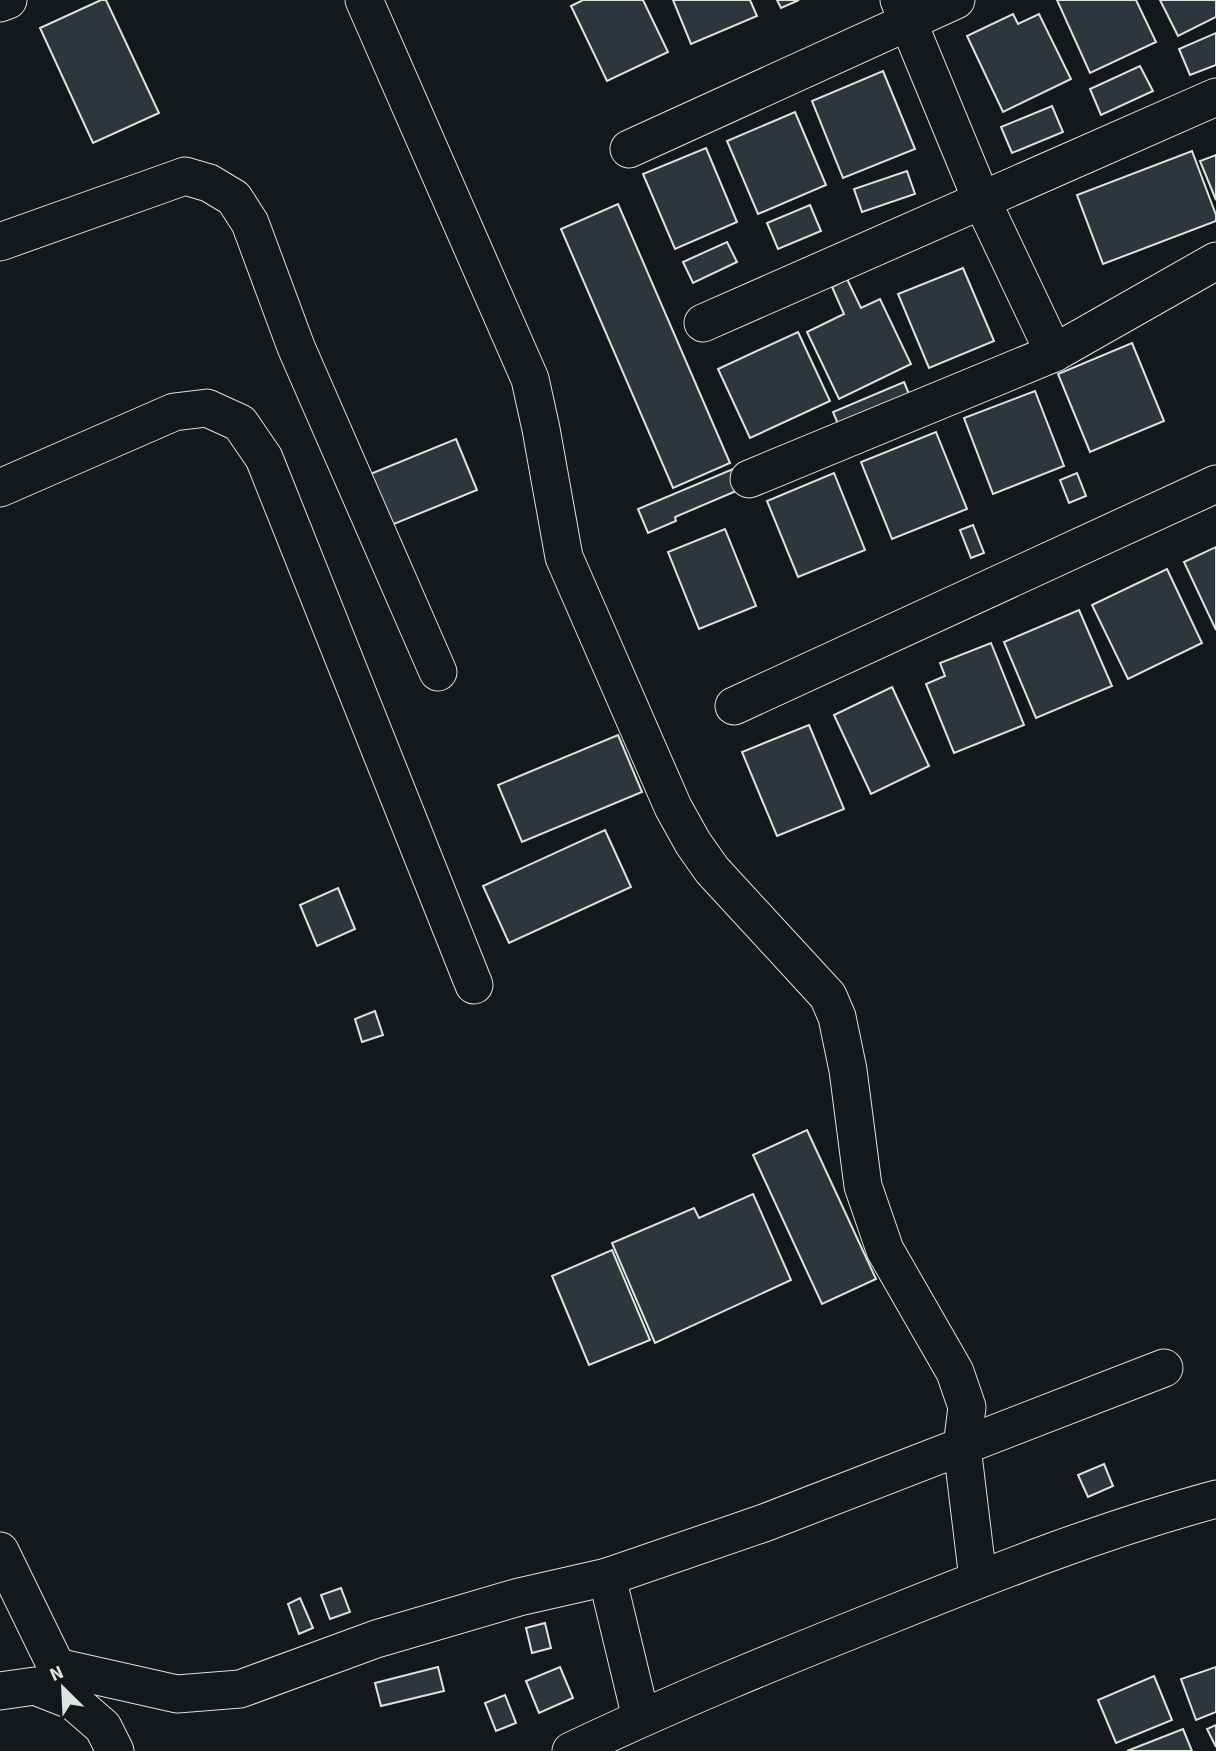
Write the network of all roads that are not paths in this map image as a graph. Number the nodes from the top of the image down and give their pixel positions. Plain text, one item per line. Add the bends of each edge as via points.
1 (8, 0) edge
2 (364, 0) edge
3 (956, 0) edge
4 (0, 3) edge
5 (903, 10) edge
6 (1216, 97) edge
7 (629, 149) dead end
8 (982, 201) junction
9 (0, 242) edge
10 (1216, 261) edge
11 (703, 323) dead end
12 (1054, 353) junction
13 (750, 479) dead end
14 (1216, 484) edge
15 (0, 488) edge
16 (438, 673) dead end
17 (734, 706) dead end
18 (474, 985) dead end
19 (1164, 1368) dead end
20 (962, 1447) junction
21 (1216, 1499) edge
22 (0, 1551) edge
23 (607, 1577) junction
24 (978, 1579) junction
25 (57, 1667) junction
26 (0, 1691) edge
27 (73, 1701) junction
28 (641, 1718) junction
29 (115, 1751) edge
30 (571, 1751) edge

1 - 4 street
2 - 20 street via 530,379 564,557 673,807 712,870 828,996 837,1017 863,1186 885,1250 955,1372 967,1407
3 - 5 street
5 - 7 street
5 - 8 street
6 - 8 street
8 - 11 street
8 - 12 street
9 - 16 street via 185,176 234,198 250,223 296,347
10 - 12 street
12 - 13 street
14 - 17 street
15 - 18 street via 174,412 207,408 240,423 264,458
19 - 20 street
20 - 23 street
20 - 24 street
21 - 24 street
22 - 25 street
23 - 25 street via 376,1639 240,1689 177,1694
23 - 28 street
24 - 28 street
25 - 27 street
26 - 27 street via 35,1686
27 - 29 street via 103,1727
28 - 30 street

